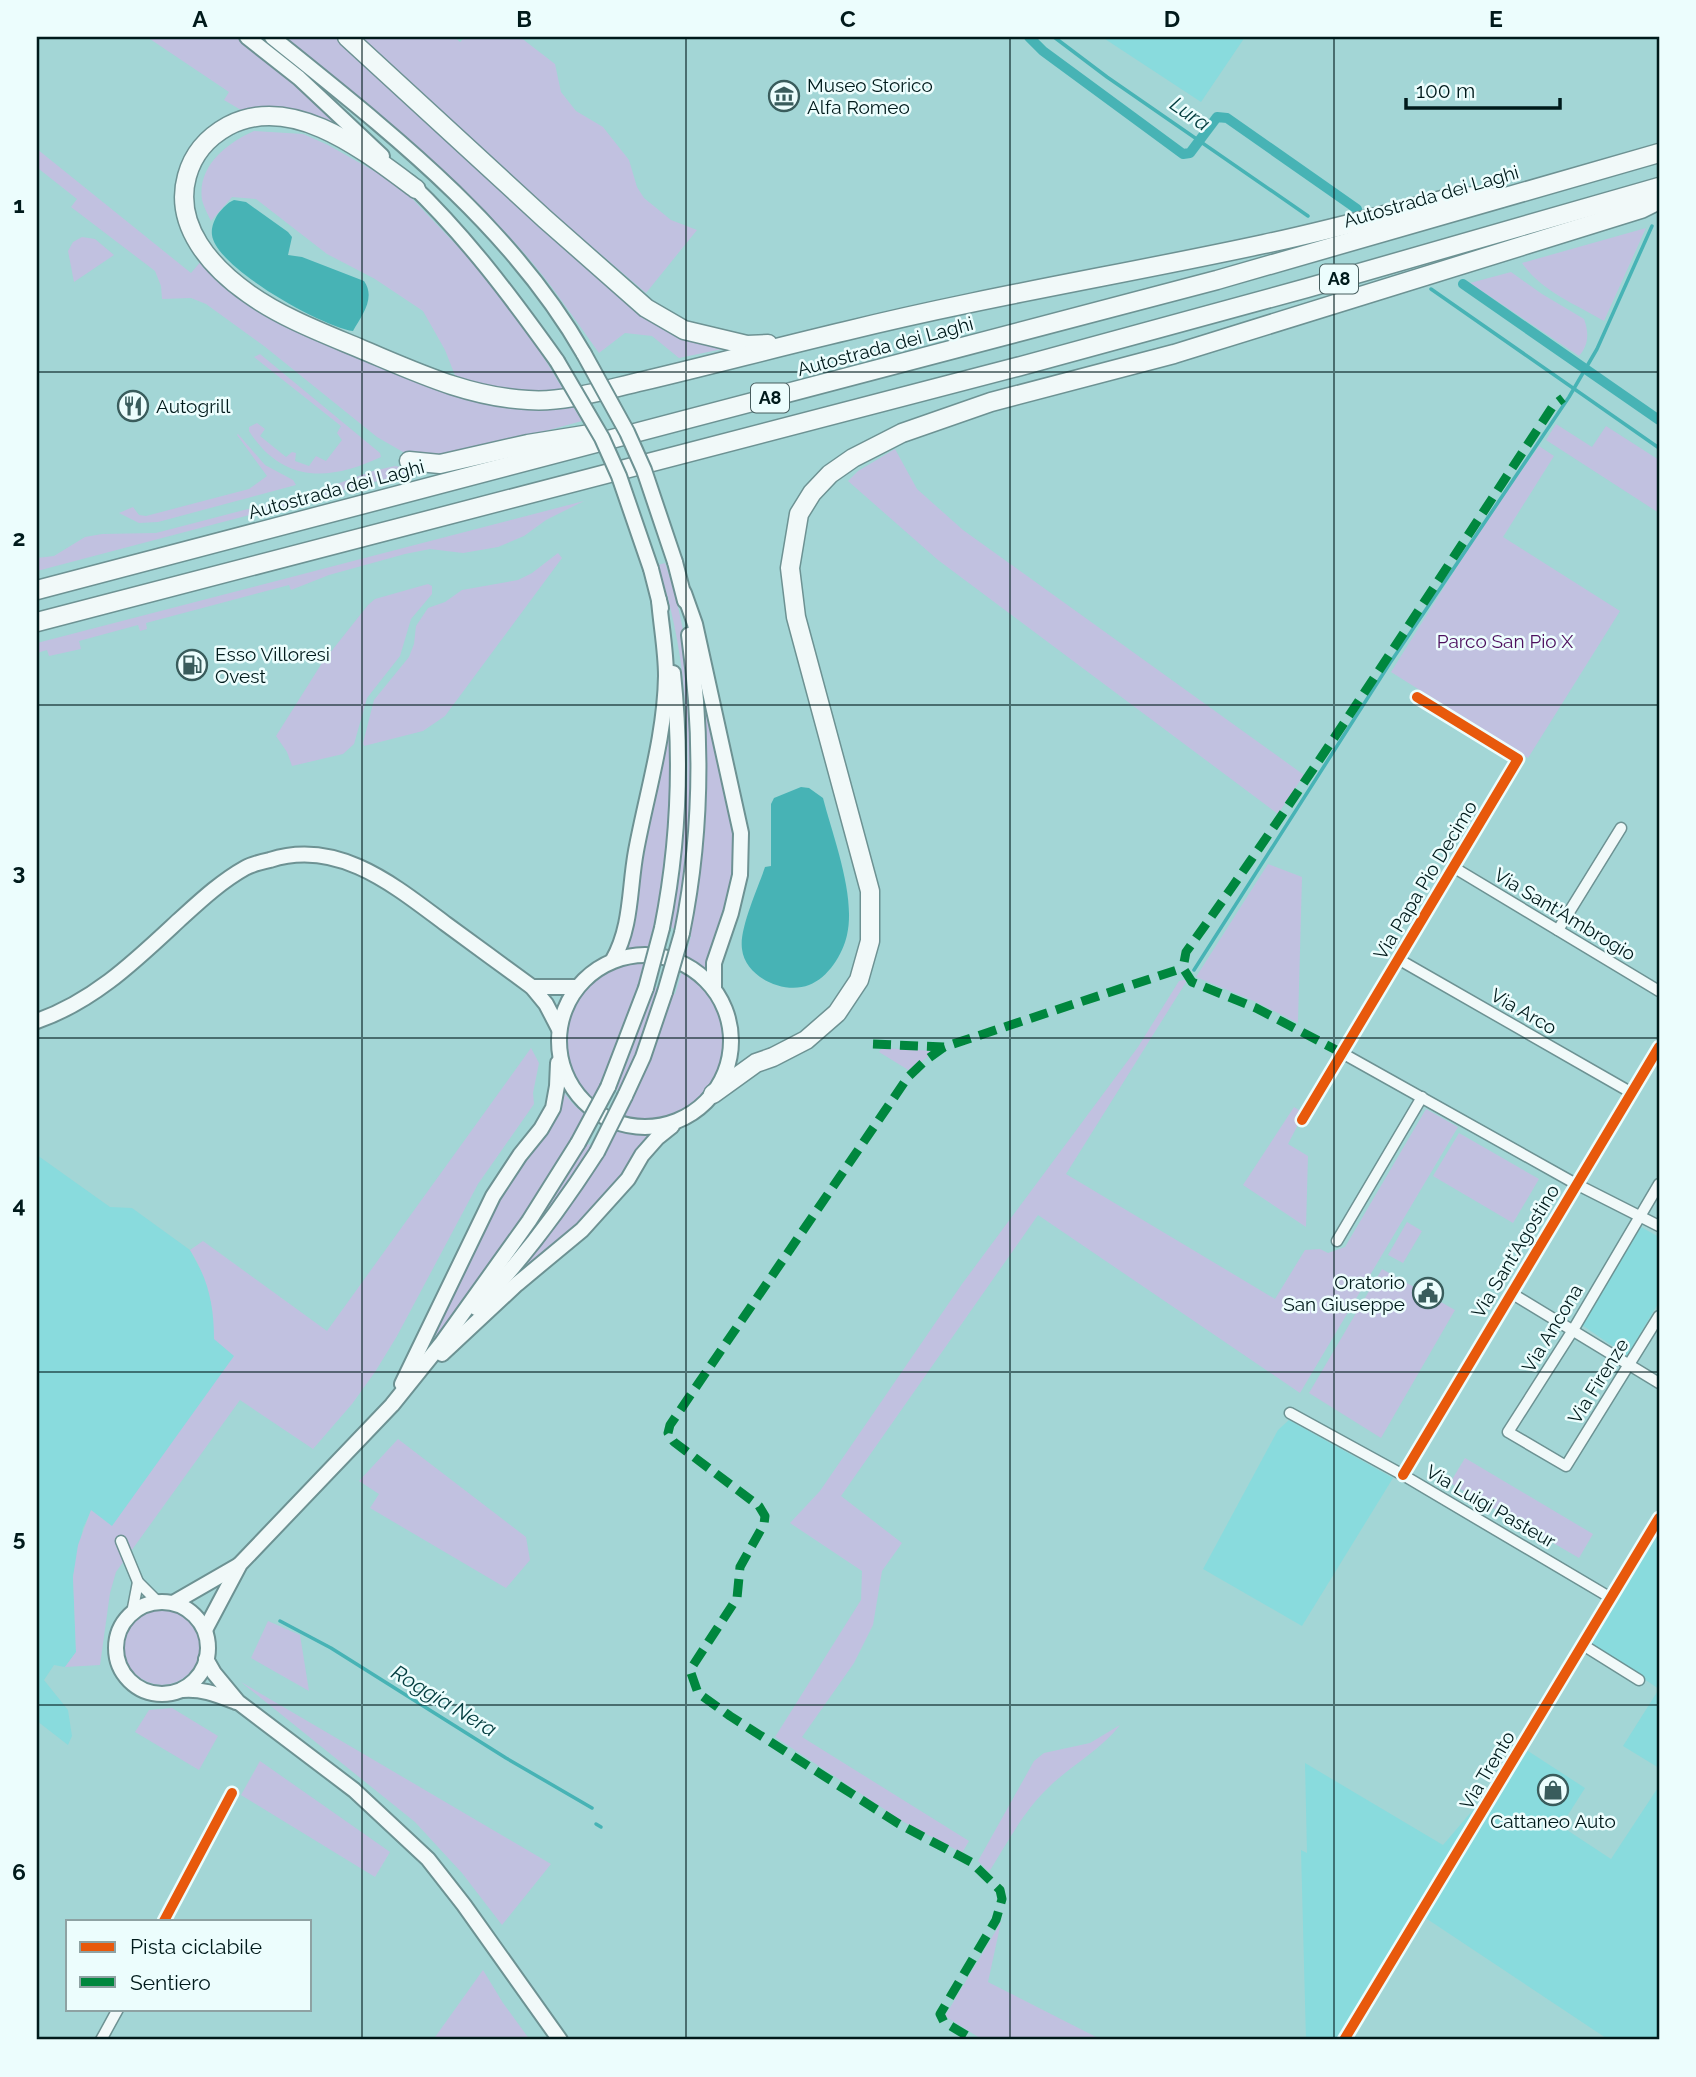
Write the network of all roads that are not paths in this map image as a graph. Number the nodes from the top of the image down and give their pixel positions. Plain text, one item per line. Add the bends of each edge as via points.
1 (247, 37) edge
2 (272, 37) edge
3 (347, 37) edge
4 (1659, 153) edge
5 (1659, 187) edge
6 (416, 189) junction
7 (1501, 198) junction
8 (1659, 200) edge
9 (844, 331) junction
10 (659, 426) junction
11 (409, 461) dead end
12 (37, 590) edge
13 (684, 593) junction
14 (659, 600) junction
15 (37, 622) edge
16 (1418, 697) dead end
17 (1621, 828) dead end
18 (1452, 867) junction
19 (1558, 930) junction
20 (1398, 959) junction
21 (613, 960) junction
22 (532, 987) junction
23 (577, 987) junction
24 (714, 989) junction
25 (1659, 991) edge
26 (37, 1021) edge
27 (559, 1029) junction
28 (1659, 1047) edge
29 (558, 1051) junction
30 (1342, 1053) junction
31 (1632, 1093) junction
32 (713, 1094) junction
33 (1422, 1097) junction
34 (1302, 1120) dead end
35 (677, 1121) junction
36 (1576, 1184) junction
37 (1659, 1184) edge
38 (1639, 1216) junction
39 (1659, 1226) edge
40 (1337, 1241) dead end
41 (1511, 1293) junction
42 (1659, 1316) edge
43 (1573, 1330) junction
44 (441, 1344) junction
45 (1629, 1365) junction
46 (1659, 1383) edge
47 (392, 1405) junction
48 (1290, 1413) dead end
49 (1566, 1465) joint
50 (1403, 1475) junction
51 (1659, 1518) edge
52 (121, 1541) dead end
53 (240, 1564) junction
54 (138, 1582) junction
55 (1611, 1598) junction
56 (166, 1602) junction
57 (132, 1613) junction
58 (205, 1630) junction
59 (1583, 1644) junction
60 (206, 1659) junction
61 (1639, 1680) dead end
62 (179, 1690) junction
63 (238, 1702) junction
64 (232, 1793) dead end
65 (165, 1920) edge
66 (117, 2010) edge
67 (102, 2040) edge
68 (559, 2040) edge
69 (1344, 2040) edge

1 - 6 main road via 299,78
2 - 13 main road, bridge via 375,120 482,220 537,283 584,354 627,432
3 - 9 highway via 555,228 666,321 684,330 747,345
4 - 7 highway, Autostrada dei Laghi / A8
5 - 15 highway, A8 via 1017,367
6 - 9 highway via 369,154 318,127 281,117 251,118 216,133 196,155 185,184 185,211 209,258 238,286 279,313 438,381 492,397 566,398
6 - 14 main road, bridge via 470,245 585,407 630,505
7 - 9 highway via 1450,198 1266,244
7 - 10 highway, Autostrada dei Laghi / A8 via 1217,281
8 - 32 highway via 1174,354 966,410 902,433 830,474 799,514 790,568 796,617 870,891 870,941 859,980 837,1013 806,1040 756,1063
10 - 11 highway via 528,444 440,464
10 - 12 highway, Autostrada dei Laghi / A8
13 - 24 main road via 695,624 741,833 740,875 714,963
13 - 44 main road, bridge via 697,711 699,795 694,866 665,992 643,1057 597,1152 510,1272
14 - 21 main road via 666,674 664,709 636,851 628,925
14 - 44 main road, bridge via 677,710 678,775 674,862 646,988 608,1087 579,1143
16 - 18 street, Via Papa Pio Decimo via 1518,759
17 - 19 street
18 - 19 street, Via Sant'Ambrogio
18 - 20 street, Via Papa Pio Decimo
19 - 25 street, Via Sant'Ambrogio
20 - 30 street, Via Papa Pio Decimo
20 - 31 street, Via Arco
21 - 23 main road
21 - 24 main road via 635,954 679,961
22 - 23 main road
22 - 26 main road via 390,883 356,864 306,854 280,856 246,867 211,890 102,988 63,1012
22 - 27 main road
23 - 27 main road
24 - 32 main road via 731,1030 731,1053
27 - 29 main road
28 - 31 street, Via Sant'Agostino
29 - 35 main road via 575,1093 591,1110 633,1127
29 - 47 main road via 553,1108 493,1196
30 - 33 street
30 - 34 street, Via Papa Pio Decimo
31 - 36 street, Via Sant'Agostino
32 - 35 main road
33 - 36 street
33 - 40 street
35 - 47 main road via 657,1138 628,1180 582,1230 474,1322
36 - 38 street
36 - 41 street, Via Sant'Agostino
37 - 38 street, Via Ancona
38 - 39 street
38 - 43 street, Via Ancona
41 - 43 street
41 - 50 street, Via Sant'Agostino
42 - 45 street, Via Firenze
43 - 45 street
43 - 49 street, Via Ancona via 1508,1432
44 - 47 main road
45 - 46 street
45 - 49 street, Via Firenze
47 - 53 main road
48 - 50 street, Via Luigi Pasteur
50 - 55 street, Via Luigi Pasteur
51 - 55 street, Via Trento
52 - 54 street
53 - 56 main road
53 - 58 main road
54 - 56 street
54 - 57 street
55 - 59 street, Via Trento
56 - 57 main road via 144,1605
56 - 58 main road via 186,1608
57 - 62 main road via 117,1637 116,1652 127,1678 145,1690
58 - 60 main road
59 - 61 street
59 - 69 street, Via Trento
60 - 62 main road via 201,1672
60 - 63 main road
62 - 63 main road via 197,1689
63 - 68 main road via 354,1790 428,1859
64 - 65 street
66 - 67 street

